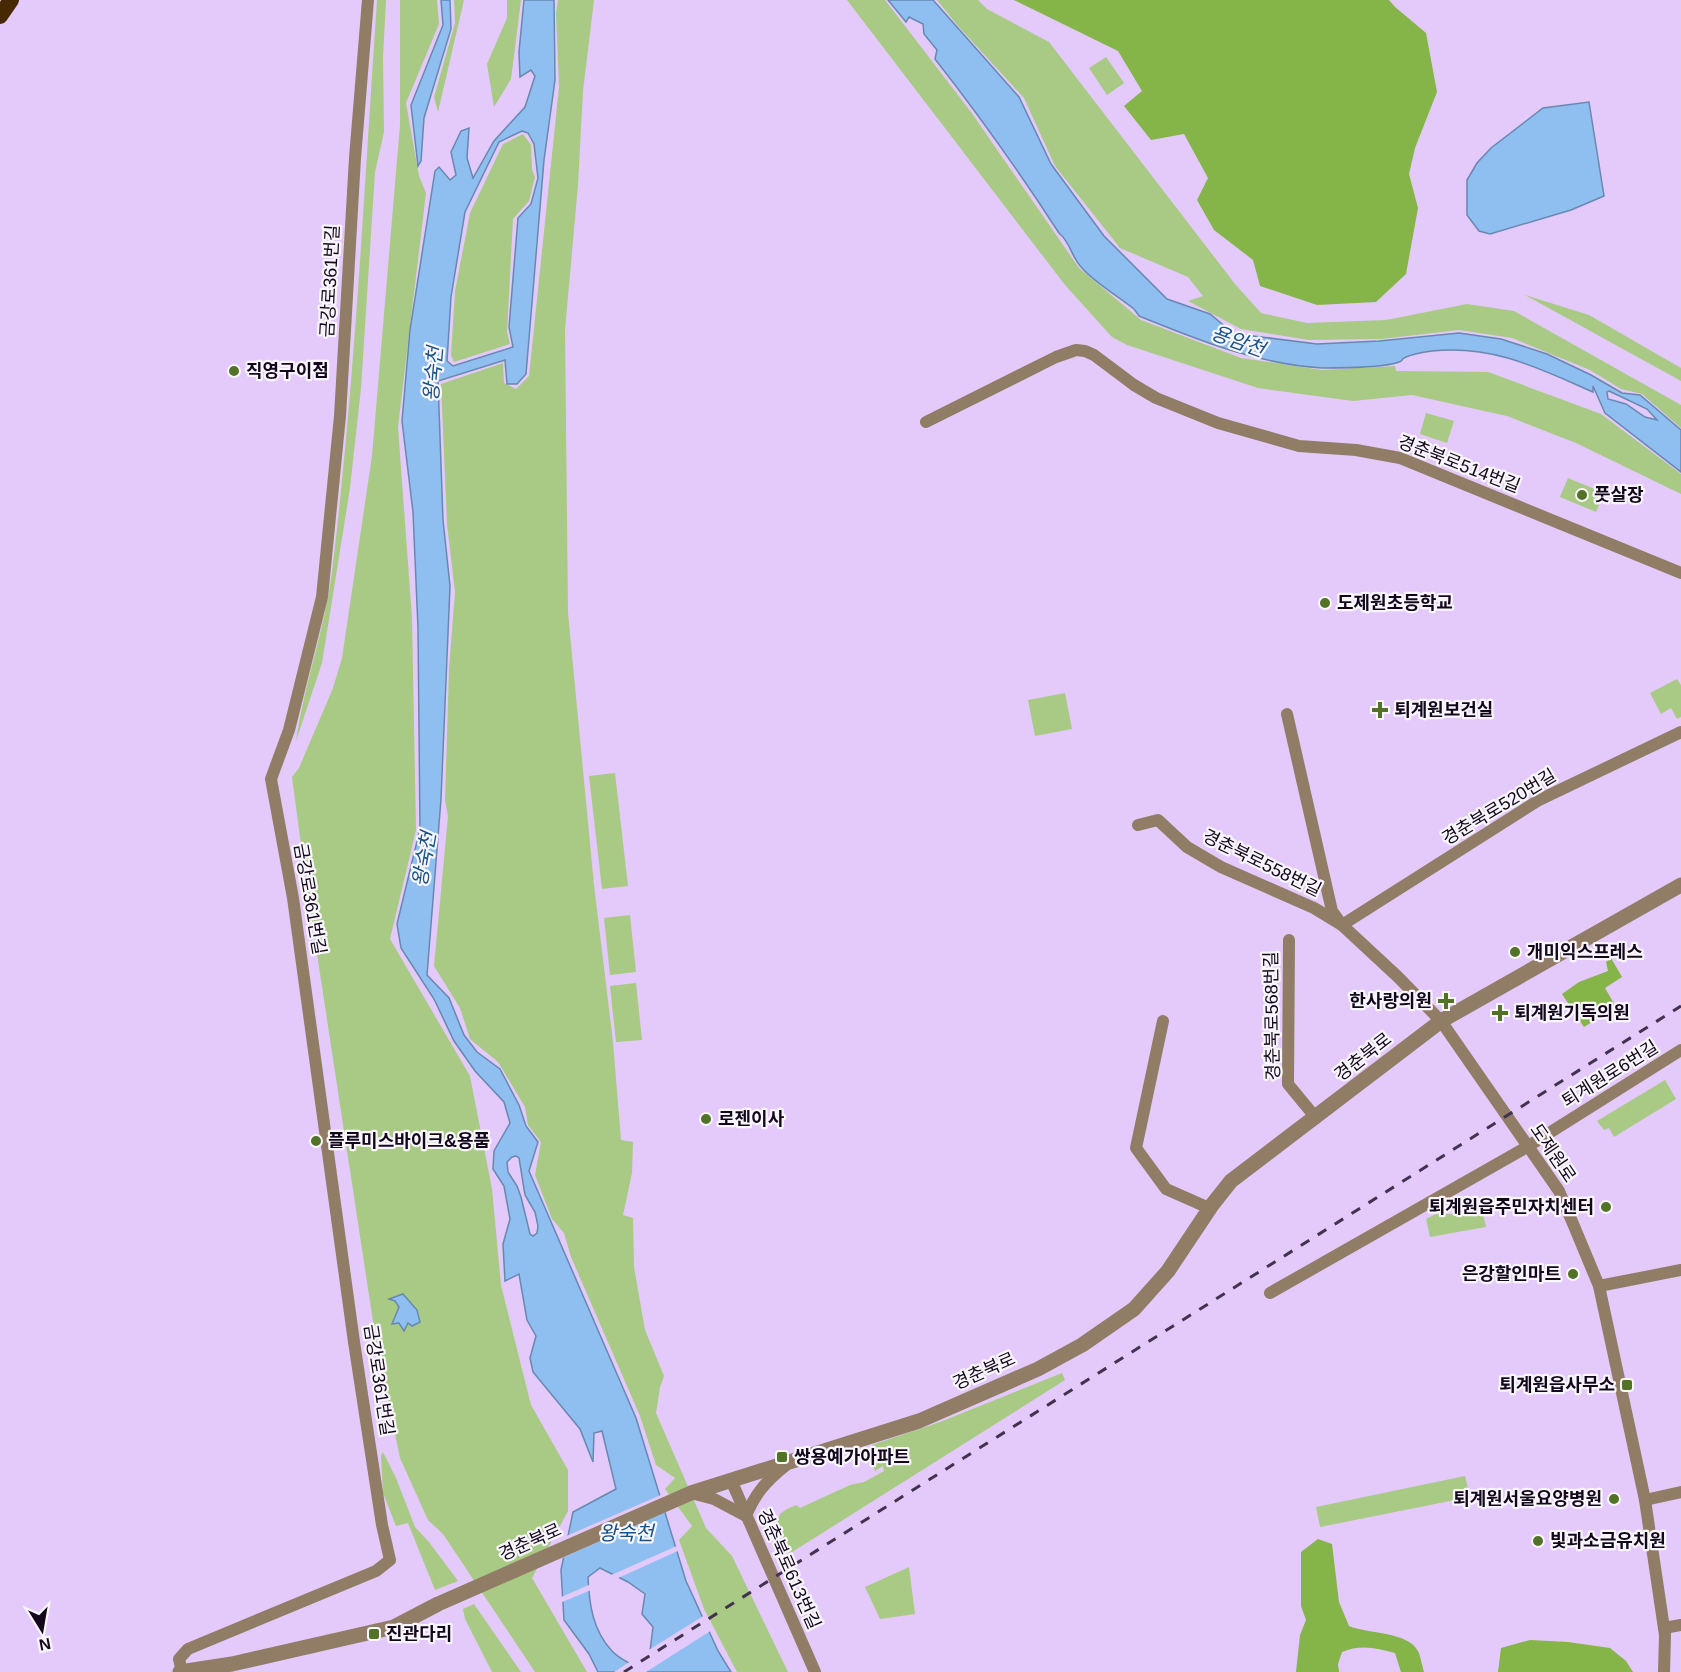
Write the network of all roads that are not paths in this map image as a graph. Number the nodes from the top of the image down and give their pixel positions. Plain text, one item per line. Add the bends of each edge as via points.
1 (368, 0) edge
2 (926, 422) dead end
3 (1681, 573) edge
4 (1287, 714) dead end
5 (1681, 732) edge
6 (1138, 825) dead end
7 (1681, 885) edge
8 (1342, 925) junction
9 (1289, 940) dead end
10 (1163, 1020) dead end
11 (1442, 1021) junction
12 (1681, 1050) edge
13 (1316, 1118) junction
14 (1527, 1147) junction
15 (1209, 1208) junction
16 (1681, 1270) edge
17 (1599, 1286) junction
18 (1270, 1293) dead end
19 (793, 1461) junction
20 (732, 1480) junction
21 (1681, 1492) edge
22 (691, 1493) junction
23 (1645, 1500) junction
24 (746, 1516) junction
25 (1681, 1624) edge
26 (1664, 1628) junction
27 (181, 1672) edge
28 (815, 1672) edge
29 (1664, 1672) edge

1 - 27 street, 금강로361번길 via 340,416 322,597 289,730 271,779 293,898 354,1342 390,1560 376,1571 188,1649 179,1659
2 - 3 street, 경춘북로514번길 via 1056,357 1085,351 1149,394 1218,423 1299,447 1356,450 1400,458
4 - 8 street, 도제원로 via 1332,911
5 - 8 street, 경춘북로520번길 via 1539,800
6 - 8 street, 경춘북로558번길 via 1158,820 1187,847 1221,867 1314,908
7 - 11 street, 경춘북로
8 - 11 street, 도제원로
9 - 13 street, 경춘북로568번길 via 1288,1084
10 - 15 street via 1136,1148 1166,1189
11 - 13 street, 경춘북로
11 - 14 street, 도제원로
12 - 14 street, 퇴계원로6번길
13 - 15 street, 경춘북로 via 1231,1181
14 - 17 street, 도제원로 via 1559,1191
14 - 18 street, 퇴계원로6번길
15 - 19 street, 경춘북로 via 1167,1270 1134,1309 1082,1345 1038,1369 919,1421
16 - 17 street
17 - 23 street, 도제원로
19 - 20 street, 경춘북로
19 - 24 street via 771,1476 754,1497
20 - 22 street, 경춘북로
20 - 24 street, 경춘북로613번길
21 - 23 street
22 - 24 street via 714,1499
22 - 27 street, 경춘북로 via 394,1627
23 - 26 street, 도제원로
24 - 28 street, 경춘북로613번길
25 - 26 street
26 - 29 street, 도제원로

